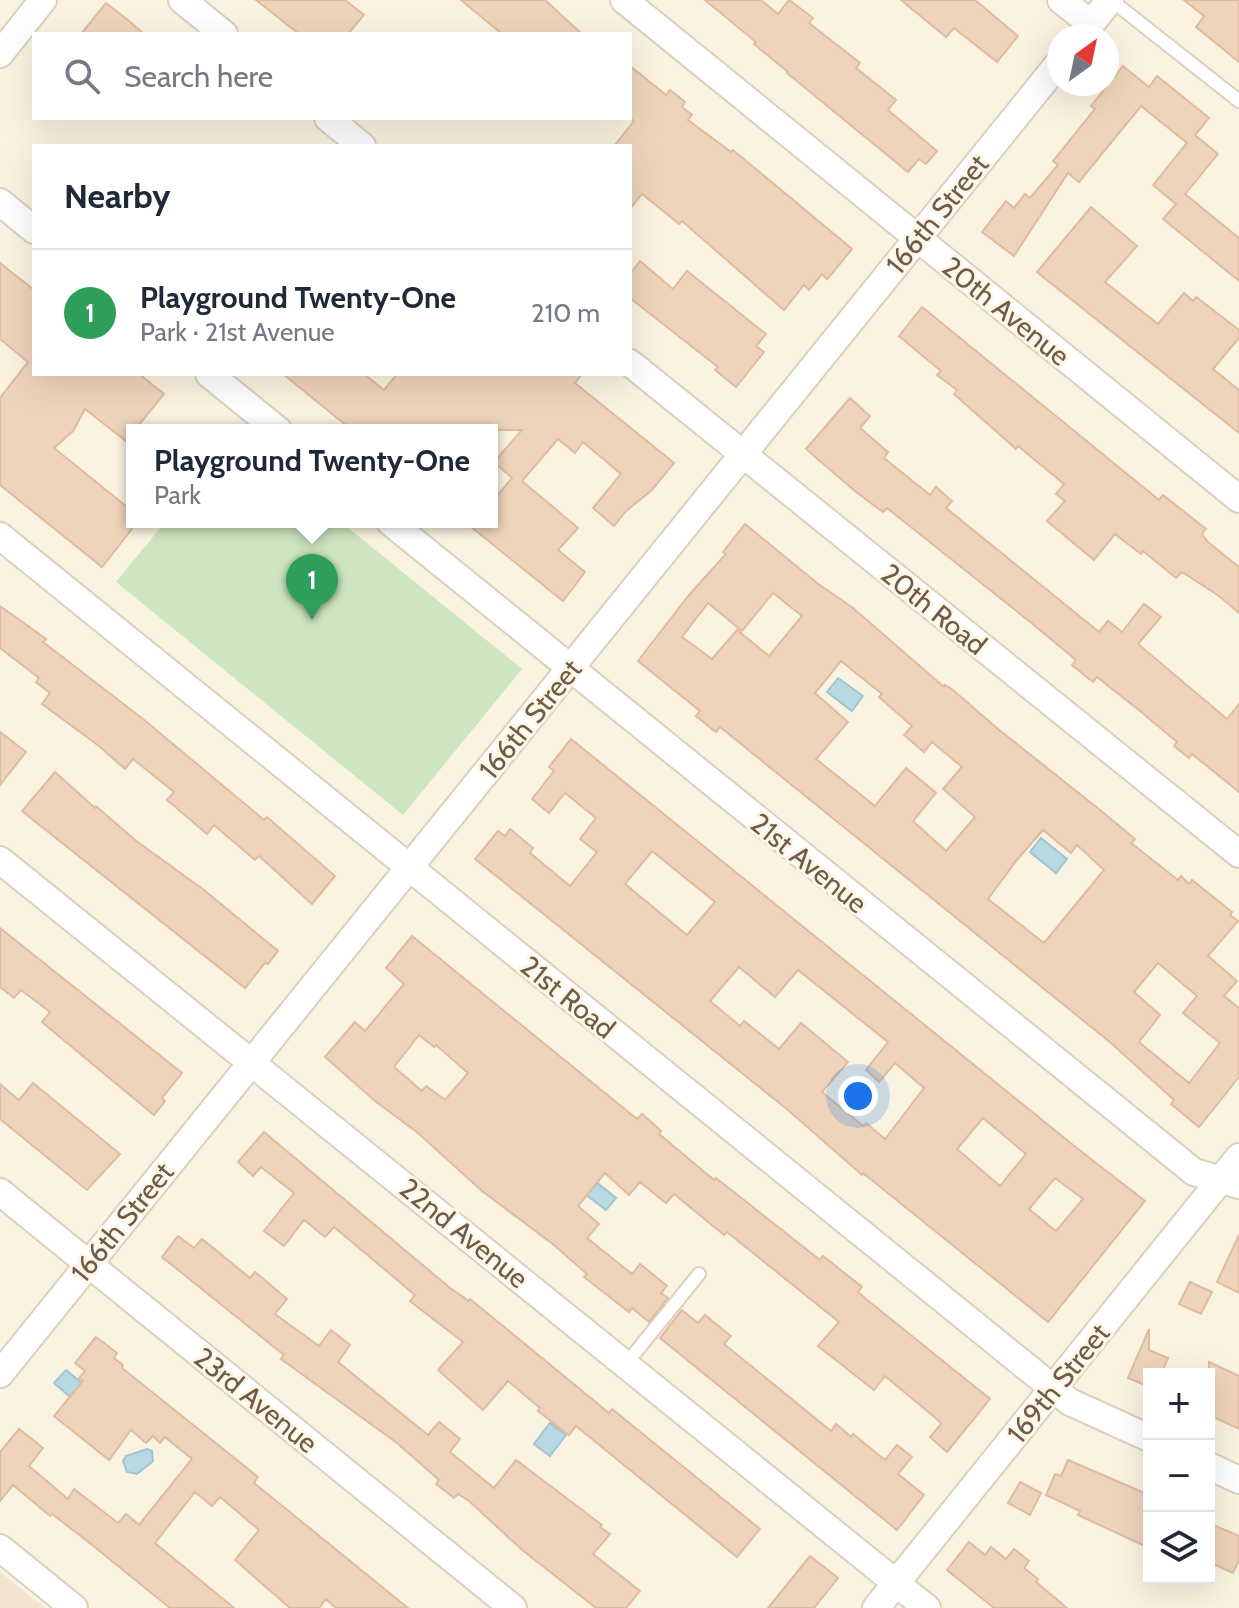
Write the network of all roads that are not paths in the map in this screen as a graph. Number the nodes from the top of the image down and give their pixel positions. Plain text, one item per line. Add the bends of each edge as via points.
1 (43, 0) edge
2 (182, 0) edge
3 (624, 0) edge
4 (1061, 0) edge
5 (1110, 0) edge
6 (1081, 24) edge
7 (1091, 24) edge
8 (222, 32) edge
9 (0, 54) edge
10 (1047, 78) edge
11 (1239, 101) edge
12 (330, 120) edge
13 (360, 144) edge
14 (0, 202) edge
15 (32, 228) edge
16 (917, 239) junction
17 (632, 365) edge
18 (211, 376) edge
19 (271, 424) edge
20 (743, 454) junction
21 (1239, 499) edge
22 (397, 528) edge
23 (0, 536) edge
24 (570, 669) junction
25 (1239, 854) edge
26 (0, 860) edge
27 (408, 868) junction
28 (252, 1061) junction
29 (1239, 1157) edge
30 (1230, 1182) edge
31 (0, 1192) edge
32 (88, 1264) junction
33 (699, 1274) dead end
34 (626, 1364) junction
35 (0, 1374) edge
36 (1054, 1388) junction
37 (1143, 1435) edge
38 (1215, 1469) edge
39 (1239, 1480) edge
40 (0, 1548) edge
41 (897, 1583) junction
42 (74, 1608) edge
43 (513, 1608) edge
44 (876, 1608) edge
45 (927, 1608) edge

1 - 9 street
2 - 8 street
3 - 16 street, 20th Avenue
4 - 6 street
5 - 7 street
5 - 11 lane
10 - 16 street, 166th Street
12 - 13 street
14 - 15 street
16 - 20 street, 166th Street
16 - 21 street, 20th Avenue
17 - 20 street, 20th Road
18 - 19 street
20 - 24 street, 166th Street
20 - 25 street, 20th Road
22 - 24 street, 21st Avenue
23 - 27 street, 21st Road
24 - 27 street, 166th Street
24 - 30 street, 21st Avenue via 1194,1172
26 - 28 street, 22nd Avenue
27 - 28 street, 166th Street
27 - 36 street, 21st Road
28 - 32 street, 166th Street
28 - 34 street, 22nd Avenue
29 - 30 street, 169th Street
30 - 36 street, 169th Street
31 - 32 street, 23rd Avenue
32 - 35 street, 166th Street
32 - 43 street, 23rd Avenue
33 - 34 lane
34 - 41 street, 22nd Avenue
36 - 37 street, 21st Road via 1070,1402
36 - 41 street, 169th Street
38 - 39 street
40 - 42 street
41 - 44 street, 169th Street
41 - 45 street, 22nd Avenue

